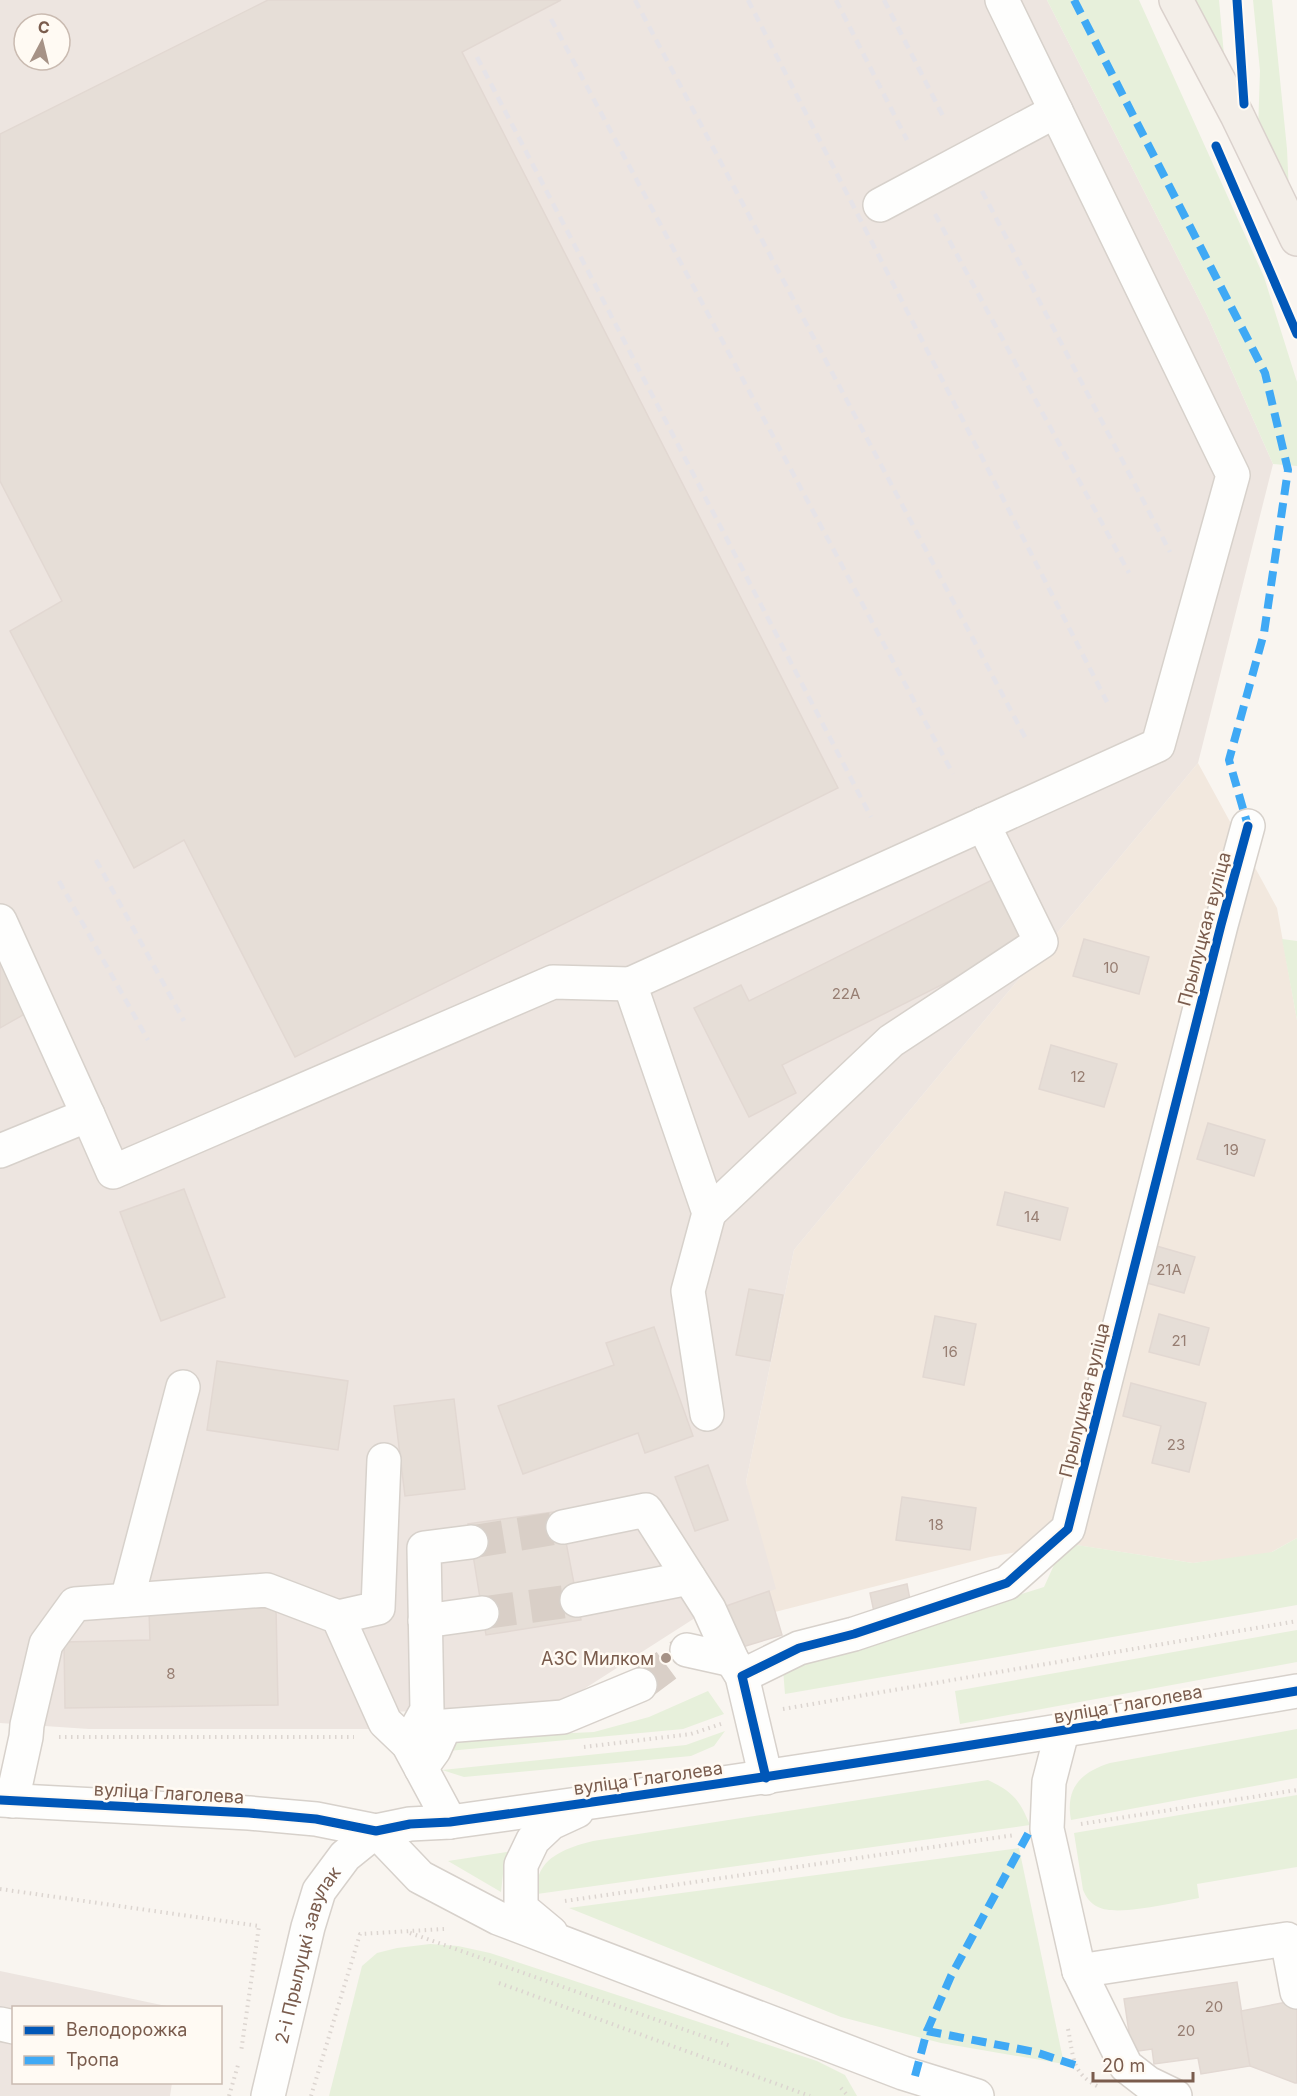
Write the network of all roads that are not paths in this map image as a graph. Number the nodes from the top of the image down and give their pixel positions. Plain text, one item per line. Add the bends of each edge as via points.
1 (1002, 0) edge
2 (1176, 0) edge
3 (1056, 111) junction
4 (880, 205) dead end
5 (1297, 239) edge
6 (982, 824) junction
7 (1248, 826) dead end
8 (0, 921) edge
9 (630, 984) junction
10 (88, 1115) junction
11 (0, 1151) edge
12 (709, 1213) junction
13 (183, 1387) dead end
14 (707, 1414) dead end
15 (384, 1460) dead end
16 (563, 1527) tunnel mouth
17 (471, 1542) tunnel mouth
18 (689, 1578) junction
19 (127, 1600) junction
20 (577, 1600) tunnel mouth
21 (482, 1613) tunnel mouth
22 (338, 1617) junction
23 (426, 1621) junction
24 (687, 1650) dead end
25 (737, 1668) junction
26 (640, 1685) tunnel mouth
27 (1297, 1691) edge
28 (1062, 1732) junction
29 (414, 1756) junction
30 (766, 1778) junction
31 (6, 1801) edge
32 (595, 1802) junction
33 (450, 1822) junction
34 (376, 1831) junction
35 (1292, 1938) edge
36 (567, 1945) junction
37 (1079, 1971) junction
38 (1297, 1992) edge
39 (900, 2084) edge
40 (963, 2091) edge
41 (268, 2096) edge
42 (1175, 2096) edge

1 - 3 street
2 - 5 main road
3 - 4 street
3 - 6 street via 1233,475 1158,745
6 - 9 street
6 - 12 street via 1041,942 891,1041
7 - 25 street, Прылуцкая вуліца via 1068,1529 1007,1583
8 - 10 street
9 - 10 street via 553,982 113,1172
9 - 12 street
10 - 11 street
12 - 14 street via 688,1291
13 - 19 street
15 - 22 street via 378,1608
16 - 18 street via 646,1510
17 - 23 street via 424,1548
18 - 20 street
18 - 25 street via 709,1609
19 - 22 street via 267,1590
19 - 31 street via 75,1604 46,1644 26,1737
21 - 23 street
22 - 29 street via 385,1722
23 - 29 street via 427,1710
24 - 25 street
25 - 30 street
26 - 29 street via 563,1717 445,1726 434,1750
27 - 28 street, вуліца Глаголева
28 - 30 street, вуліца Глаголева
28 - 37 street via 1049,1782 1047,1829
29 - 33 street
30 - 32 street, вуліца Глаголева
31 - 34 street, вуліца Глаголева via 249,1813 316,1819
32 - 33 street, вуліца Глаголева
32 - 36 street via 551,1823 533,1840 520,1865 521,1908
33 - 34 street, вуліца Глаголева
34 - 36 street via 420,1877 498,1918
34 - 41 street, 2-і Прылуцкі завулак via 345,1856 319,1891
35 - 37 street
35 - 38 street
36 - 39 street
37 - 42 street via 1126,2066 1148,2083
39 - 40 street

